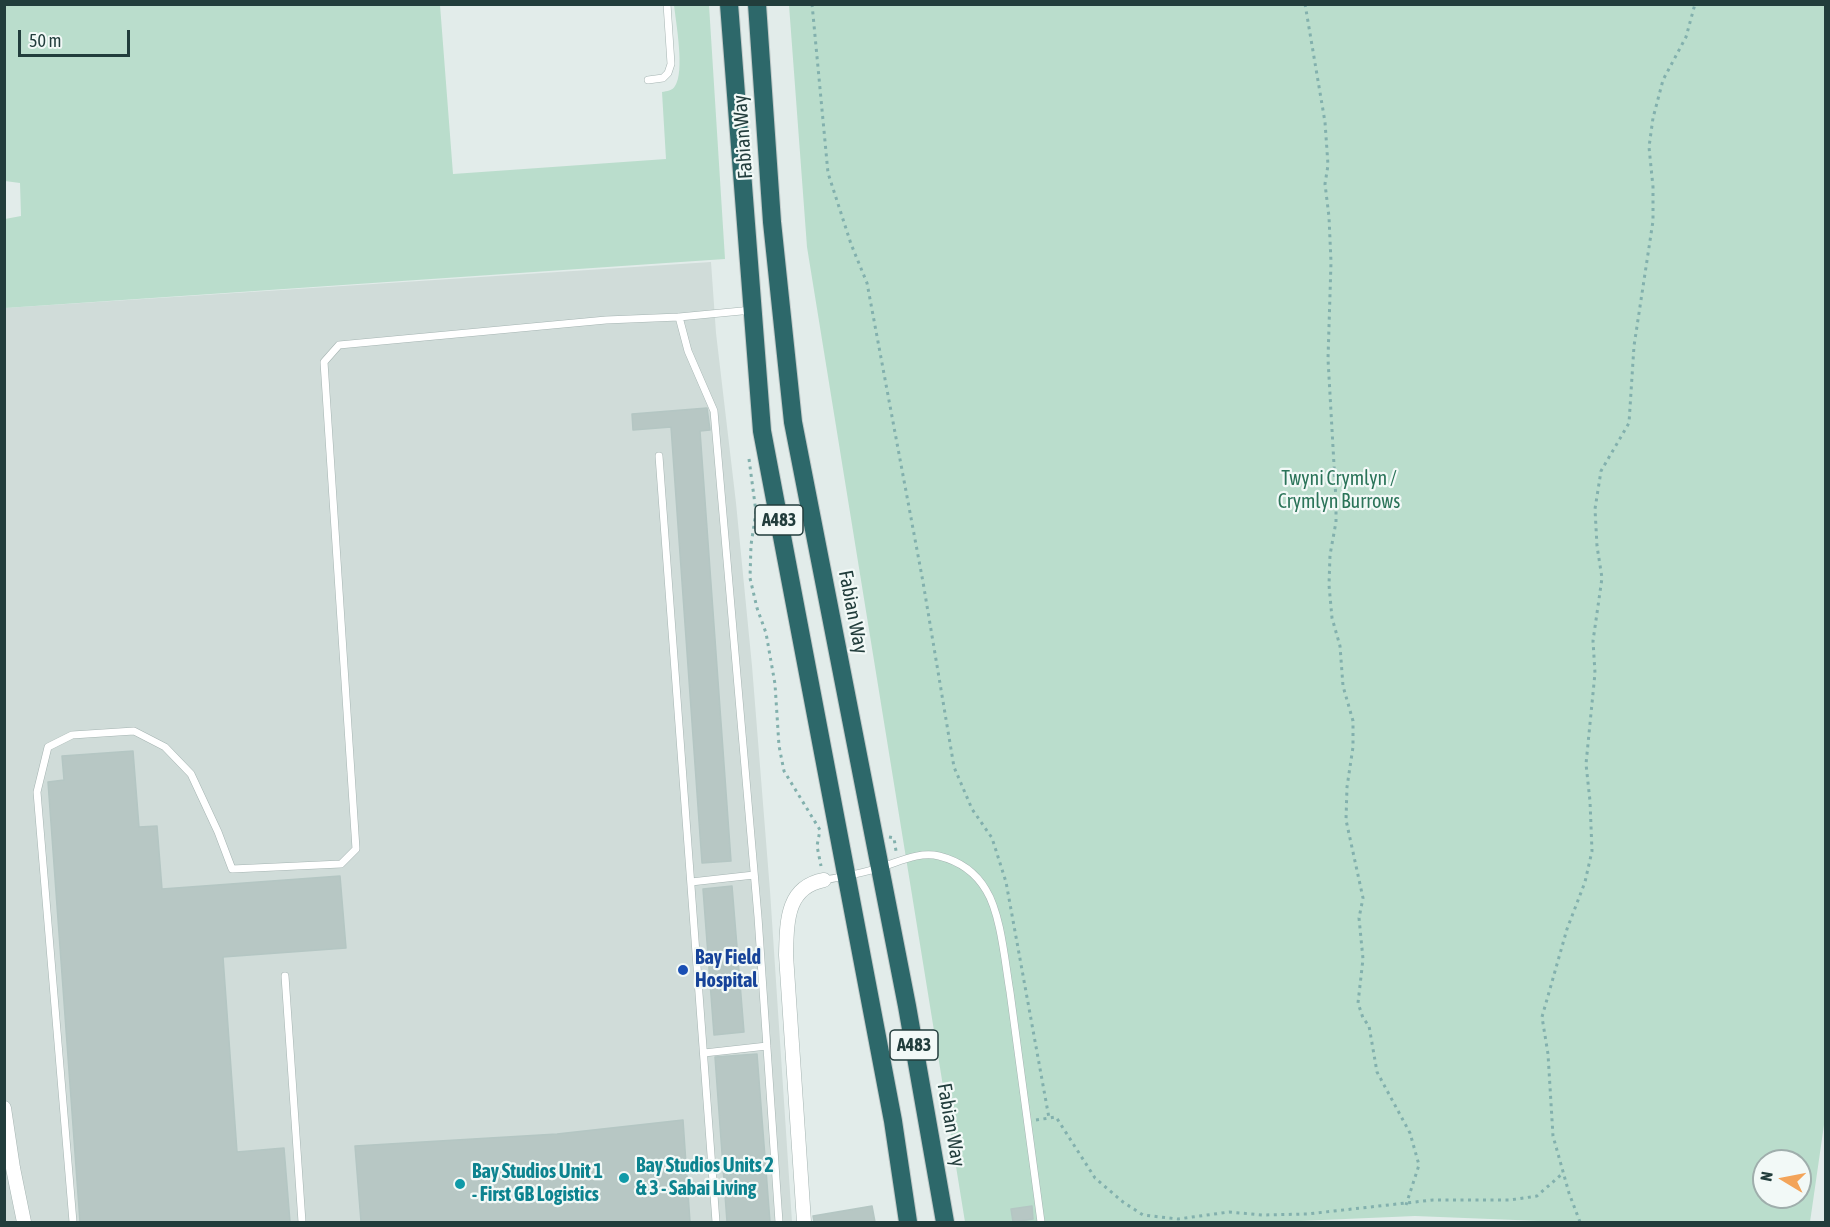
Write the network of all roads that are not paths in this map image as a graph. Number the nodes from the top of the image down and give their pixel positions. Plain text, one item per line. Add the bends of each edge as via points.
1 (667, 4) edge
2 (729, 4) edge
3 (757, 4) edge
4 (648, 80) dead end
5 (752, 310) junction
6 (679, 317) junction
7 (659, 456) dead end
8 (880, 868) junction
9 (754, 875) junction
10 (846, 876) junction
11 (824, 880) joint
12 (691, 882) junction
13 (285, 976) dead end
14 (767, 1046) junction
15 (704, 1053) junction
16 (4, 1108) edge
17 (24, 1222) edge
18 (73, 1222) edge
19 (302, 1222) edge
20 (716, 1222) edge
21 (779, 1222) edge
22 (804, 1222) edge
23 (908, 1222) edge
24 (945, 1222) edge
25 (1041, 1222) edge

1 - 4 lane via 671,64 663,78
2 - 5 highway, Fabian Way / A483
3 - 8 highway, Fabian Way / A483 via 772,222 793,423
5 - 6 lane
5 - 10 highway, Fabian Way / A483 via 762,431
6 - 9 lane via 688,351 714,411
6 - 18 lane via 606,320 339,345 324,362 356,849 341,864 232,869 191,774 165,747 134,731 72,735 48,747 38,792
7 - 12 lane
8 - 10 lane
8 - 24 highway, Fabian Way / A483
8 - 25 lane via 897,860 938,856 960,864 987,891 1005,959
9 - 12 lane
9 - 14 lane
10 - 11 lane
10 - 23 highway, Fabian Way / A483 via 893,1121
11 - 22 street via 815,881 796,894 786,934
12 - 15 lane
13 - 19 lane
14 - 15 lane
14 - 21 lane
15 - 20 lane
16 - 17 street

